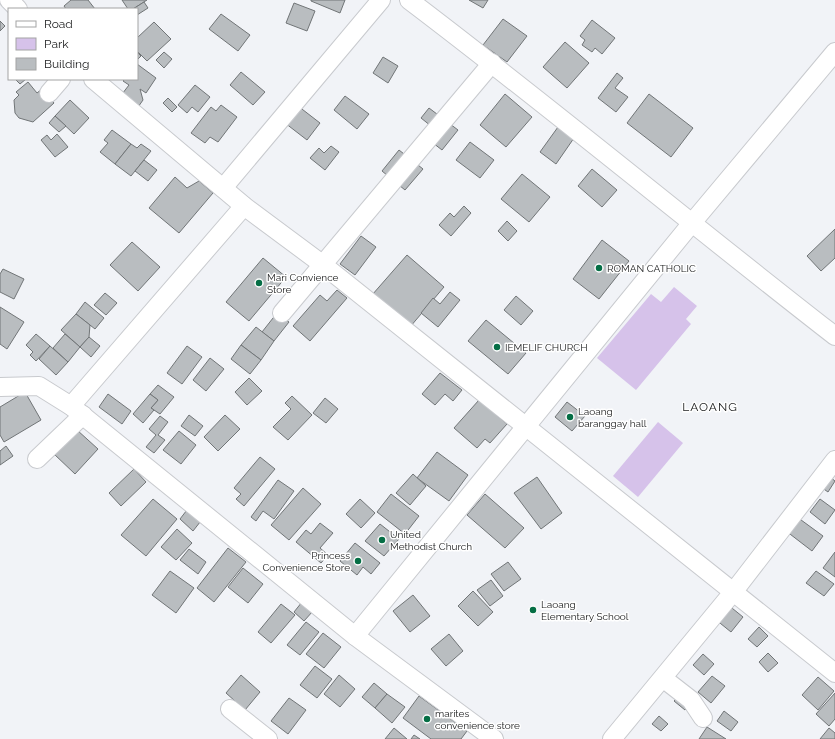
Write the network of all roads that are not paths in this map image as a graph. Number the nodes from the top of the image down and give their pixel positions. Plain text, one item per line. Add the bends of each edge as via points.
1 (9, 0) edge
2 (381, 0) edge
3 (408, 0) edge
4 (17, 8) edge
5 (835, 52) edge
6 (492, 63) junction
7 (60, 80) edge
8 (94, 80) edge
9 (49, 93) dead end
10 (223, 188) junction
11 (244, 206) junction
12 (691, 224) junction
13 (322, 264) junction
14 (282, 313) dead end
15 (835, 336) edge
16 (0, 387) edge
17 (77, 410) junction
18 (526, 428) junction
19 (37, 459) dead end
20 (835, 460) edge
21 (734, 591) junction
22 (354, 636) junction
23 (835, 673) edge
24 (664, 678) junction
25 (230, 709) dead end
26 (703, 718) dead end
27 (268, 739) edge
28 (494, 739) edge
29 (612, 739) edge

1 - 4 street
2 - 10 street
3 - 6 street
5 - 12 street
6 - 12 street
6 - 13 street
7 - 9 street
8 - 10 street
10 - 11 street
11 - 13 street
11 - 17 street
12 - 15 street
12 - 18 street
13 - 14 street
13 - 18 street
16 - 17 street via 39,386
17 - 19 street
17 - 22 street
18 - 21 street
18 - 22 street
20 - 21 street
21 - 23 street
21 - 24 street
22 - 28 street
24 - 26 street via 692,700
24 - 29 street
25 - 27 street

